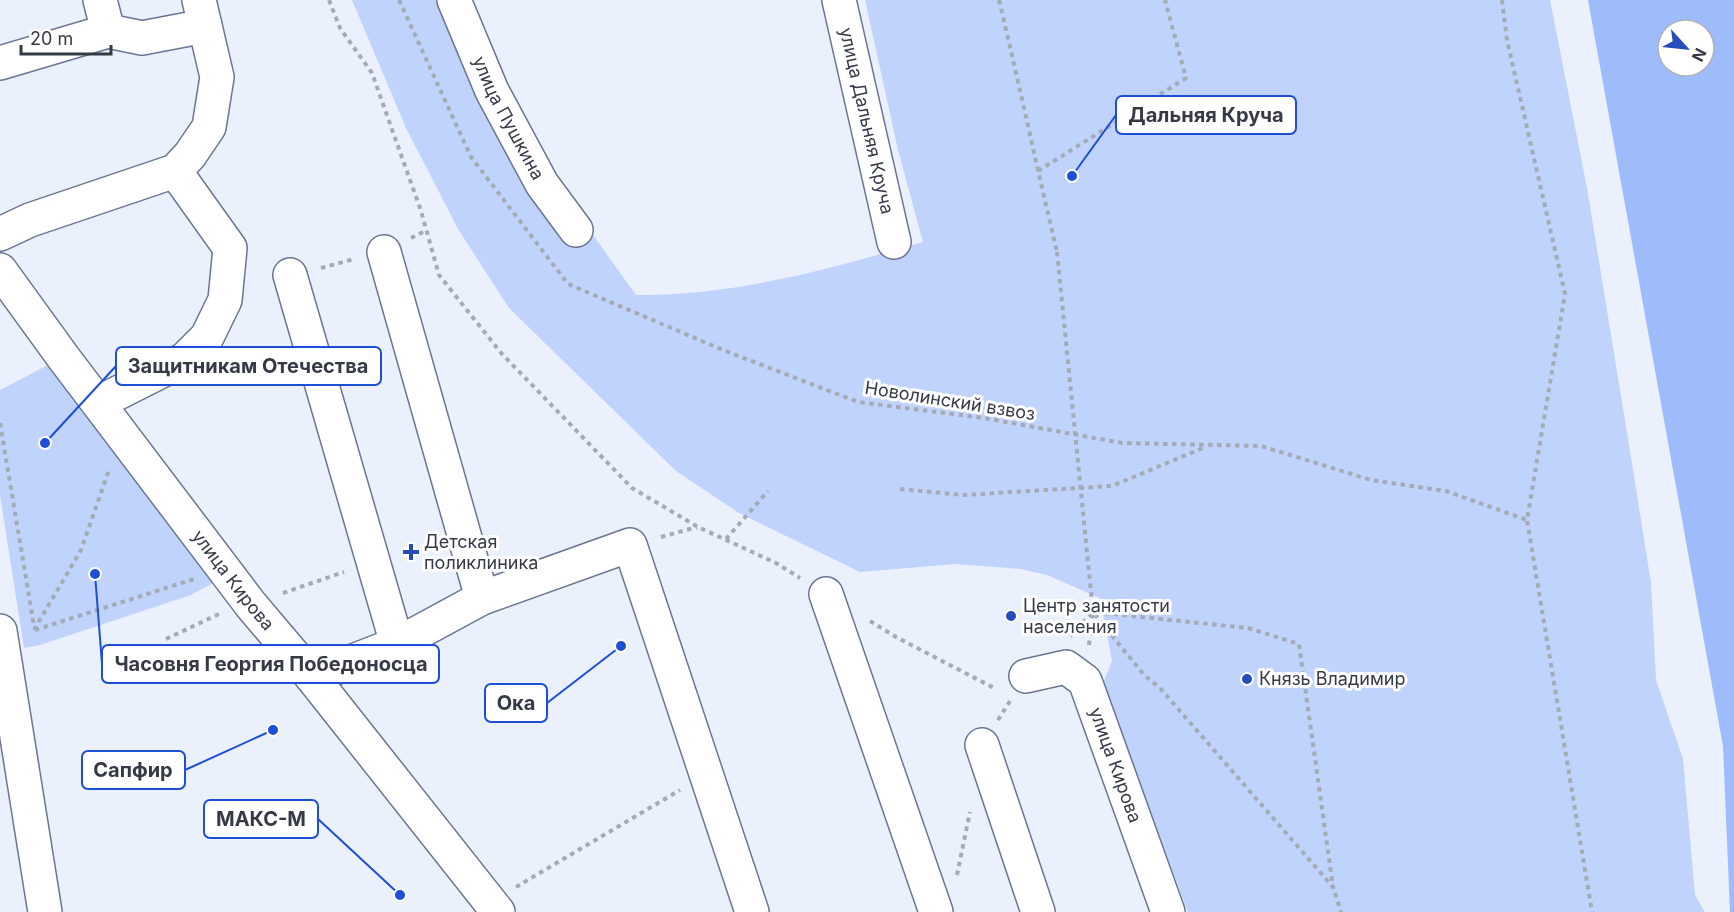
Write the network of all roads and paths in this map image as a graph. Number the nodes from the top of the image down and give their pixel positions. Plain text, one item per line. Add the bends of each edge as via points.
1 (100, 0) edge
2 (329, 0) edge
3 (399, 0) edge
4 (454, 0) edge
5 (839, 0) edge
6 (999, 0) edge
7 (1165, 0) edge
8 (1502, 0) edge
9 (202, 13) edge
10 (108, 31) junction
11 (0, 63) edge
12 (174, 171) junction
13 (1038, 171) junction
14 (427, 230) junction
15 (576, 230) dead end
16 (0, 234) edge
17 (894, 242) dead end
18 (384, 252) junction
19 (0, 270) edge
20 (290, 275) joint
21 (98, 403) junction
22 (1206, 447) junction
23 (110, 468) dead end
24 (900, 489) dead end
25 (768, 491) dead end
26 (1527, 520) junction
27 (698, 527) junction
28 (726, 539) junction
29 (630, 545) junction
30 (199, 577) dead end
31 (826, 594) joint
32 (482, 598) junction
33 (1093, 612) junction
34 (866, 619) dead end
35 (0, 631) edge
36 (397, 644) junction
37 (1062, 644) dead end
38 (312, 677) junction
39 (1085, 681) junction
40 (1019, 687) junction
41 (982, 744) joint
42 (706, 775) junction
43 (970, 811) dead end
44 (956, 878) dead end
45 (1333, 887) junction
46 (487, 909) edge
47 (45, 912) edge
48 (752, 912) edge
49 (936, 912) edge
50 (1038, 912) edge
51 (1168, 912) edge
52 (1341, 912) edge
53 (1592, 912) edge

1 - 10 street
2 - 14 path via 340,28 372,73
3 - 22 path, Новолинский взвоз via 471,157 568,284 858,402 984,418 1122,444
4 - 15 street, улица Пушкина via 498,101 542,184
5 - 17 street, улица Дальняя Круча
6 - 13 path
7 - 13 path via 1186,78
8 - 26 path via 1507,40 1565,294
9 - 10 street via 142,38
9 - 12 street via 217,77 208,127
10 - 11 street
12 - 16 street
12 - 21 street via 230,248 225,300 207,337 185,360
13 - 33 path, bridge via 1057,252
14 - 18 path
14 - 27 path via 439,275 502,354 632,488
18 - 20 path
18 - 32 street
19 - 21 street, улица Кирова
20 - 36 street
21 - 38 street, улица Кирова via 251,605
22 - 24 path via 1112,486 963,495
22 - 26 path, Новолинский взвоз via 1261,446 1371,480 1446,491
23 - 30 path via 81,550 34,630
25 - 28 path
26 - 53 path
27 - 28 path
27 - 29 path
28 - 31 path via 776,563
29 - 32 street
29 - 42 street
31 - 49 street
32 - 36 street
33 - 37 path
33 - 39 path
33 - 45 path
33 - 45 path via 1248,628 1299,644
34 - 40 path via 896,637
35 - 47 street
36 - 38 street
38 - 46 street, улица Кирова
39 - 40 street via 1066,667
39 - 51 street, улица Кирова
40 - 41 path
41 - 50 street
42 - 46 path
42 - 48 street
43 - 44 path
45 - 52 path

